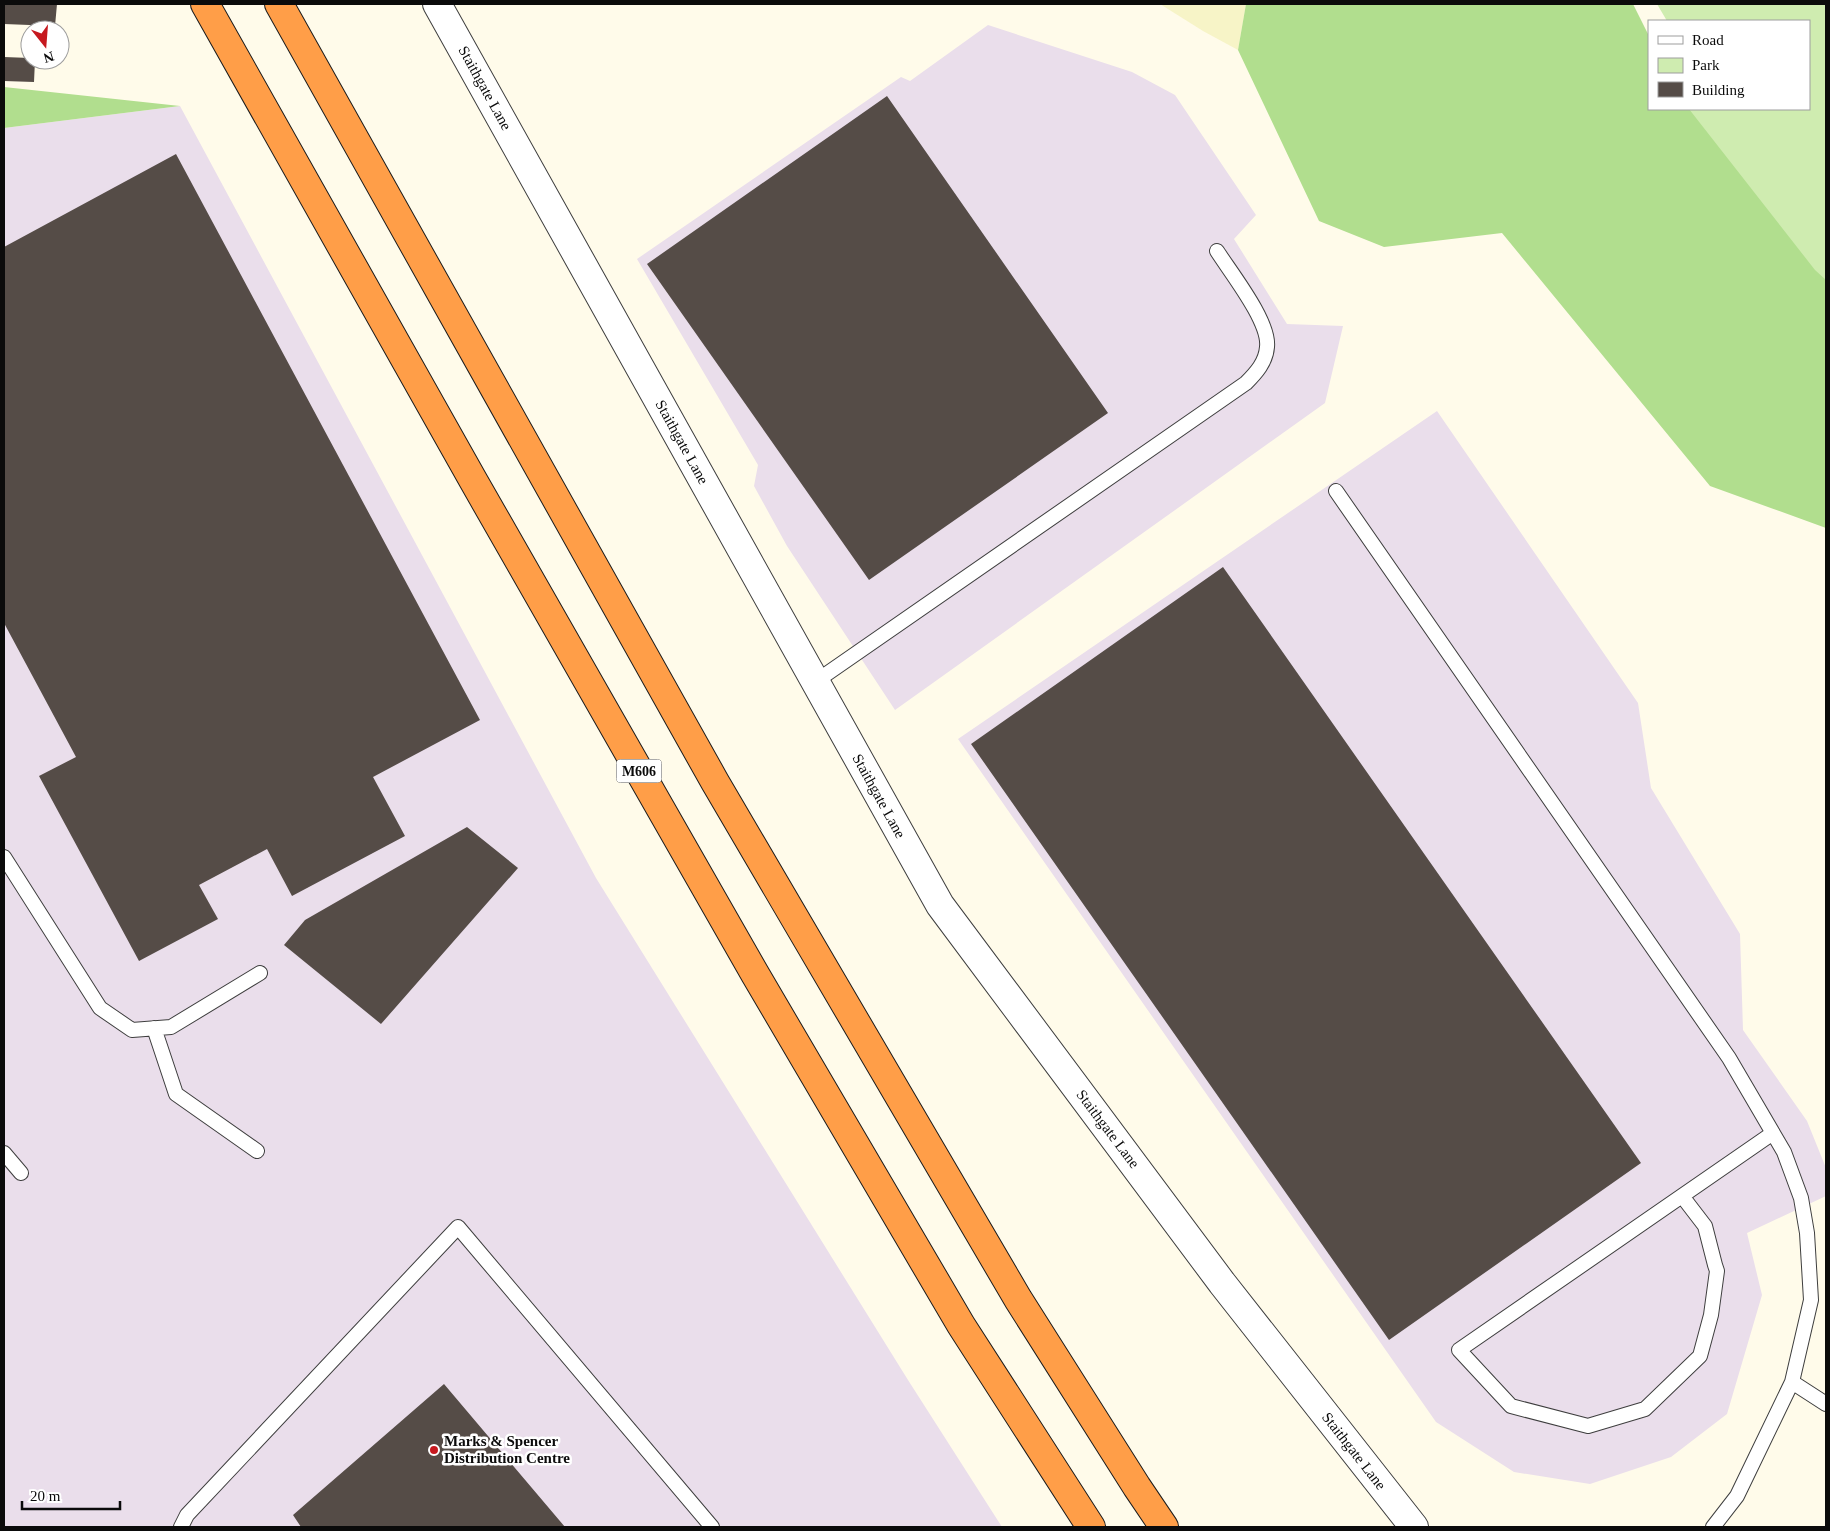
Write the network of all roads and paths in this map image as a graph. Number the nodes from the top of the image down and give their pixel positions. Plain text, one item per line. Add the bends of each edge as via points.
1 (205, 4) edge
2 (279, 4) edge
3 (437, 4) edge
4 (1217, 251) dead end
5 (1336, 491) dead end
6 (815, 682) junction
7 (4, 857) edge
8 (260, 973) dead end
9 (154, 1028) junction
10 (1773, 1133) junction
11 (257, 1151) dead end
12 (4, 1152) edge
13 (21, 1172) dead end
14 (1682, 1196) junction
15 (1792, 1382) junction
16 (1826, 1404) edge
17 (181, 1527) edge
18 (712, 1527) edge
19 (1091, 1527) edge
20 (1164, 1527) edge
21 (1414, 1527) edge
22 (1713, 1527) edge

1 - 19 highway, M606 via 760,983 961,1326
2 - 20 highway via 725,799 1018,1298
3 - 6 street, Staithgate Lane
4 - 6 lane via 1260,317 1267,335 1263,363 1255,374
5 - 10 lane via 1729,1058
6 - 21 street, Staithgate Lane via 940,905 1222,1282
7 - 9 lane via 100,1008 132,1030
8 - 9 lane via 171,1027
9 - 11 lane via 176,1094
10 - 14 lane
10 - 15 lane via 1784,1152 1801,1198 1807,1233 1812,1300
12 - 13 lane
14 - 14 lane via 1499,1323 1459,1350 1511,1406 1588,1426 1645,1409 1700,1356 1711,1315 1717,1271 1705,1226
15 - 16 lane
15 - 22 lane via 1737,1496
17 - 18 lane via 187,1514 458,1227

